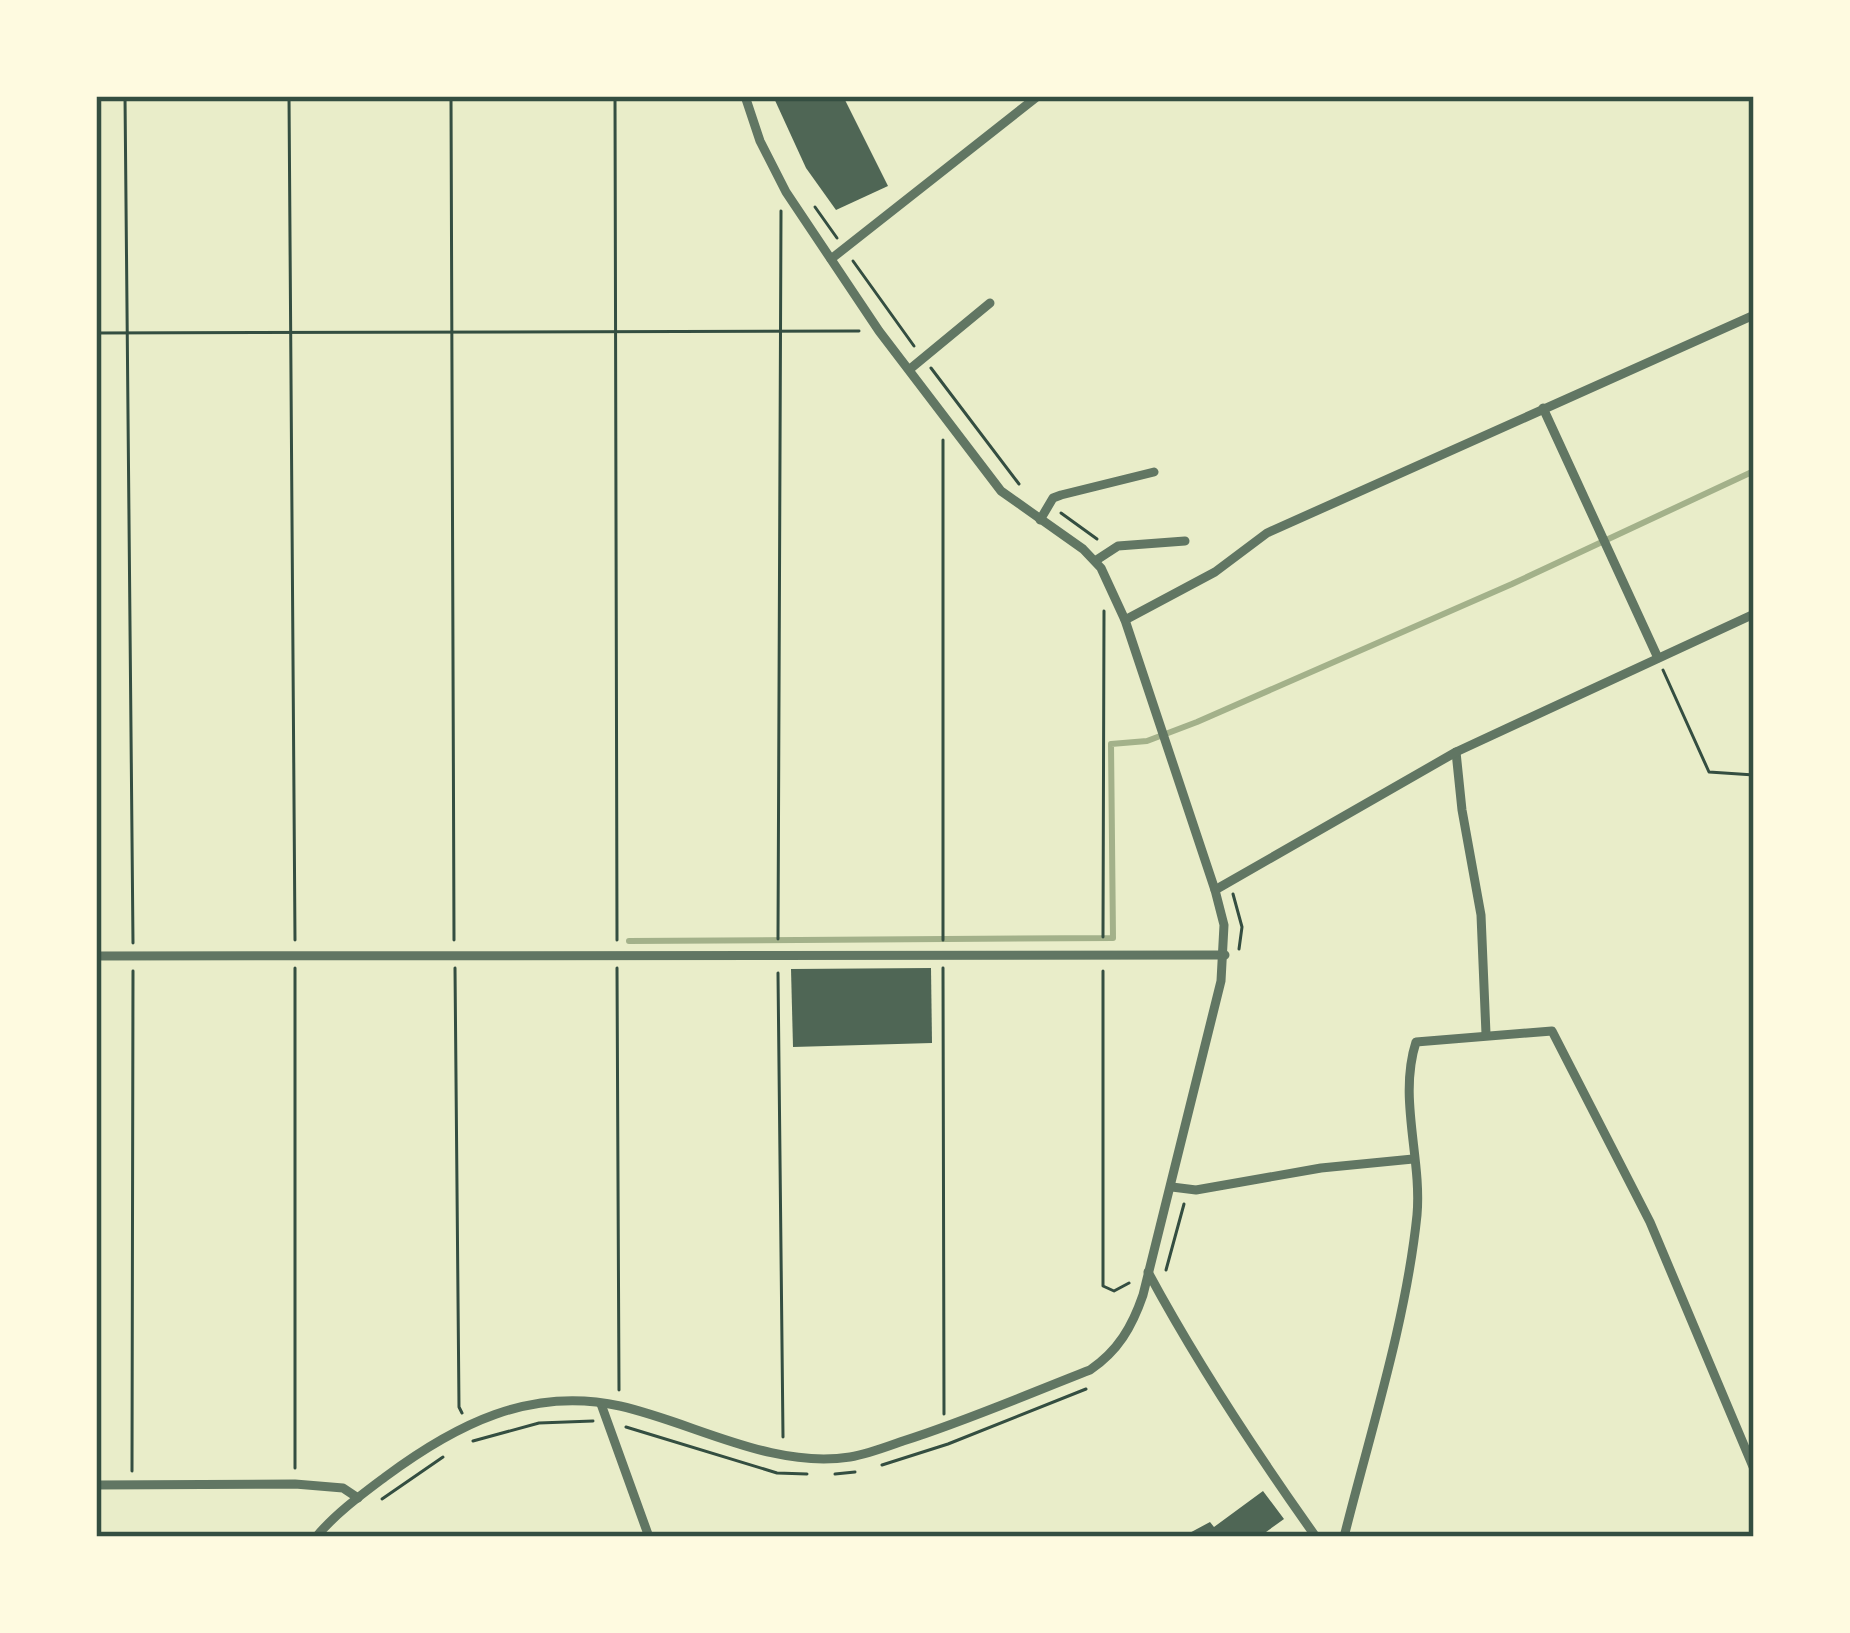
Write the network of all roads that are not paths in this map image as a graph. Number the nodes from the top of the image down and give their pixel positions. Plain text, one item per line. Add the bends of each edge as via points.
1 (745, 96) edge
2 (1038, 96) edge
3 (831, 259) junction
4 (990, 303) dead end
5 (1754, 315) edge
6 (910, 369) junction
7 (1543, 408) junction
8 (1154, 472) dead end
9 (1040, 520) junction
10 (1185, 541) dead end
11 (1095, 561) junction
12 (1754, 614) edge
13 (1124, 620) junction
14 (1658, 658) junction
15 (1456, 752) junction
16 (1215, 890) junction
17 (96, 956) edge
18 (1225, 956) junction
19 (1486, 1034) junction
20 (1414, 1159) junction
21 (1172, 1187) junction
22 (1148, 1272) junction
23 (601, 1404) junction
24 (1754, 1469) edge
25 (96, 1485) edge
26 (358, 1498) junction
27 (316, 1537) edge
28 (649, 1537) edge
29 (1316, 1537) edge
30 (1344, 1537) edge

1 - 3 street via 786,192
2 - 3 street
3 - 6 street
4 - 6 street
5 - 7 street
6 - 9 street via 1001,491
7 - 13 street via 1267,533 1215,572
7 - 14 street
8 - 9 street via 1053,498
9 - 11 street
10 - 11 street via 1118,546
11 - 13 street
12 - 14 street
13 - 16 street
14 - 15 street
15 - 16 street
15 - 19 street via 1480,915
16 - 18 street
17 - 18 street
18 - 21 street
19 - 20 street via 1416,1042
19 - 24 street via 1552,1031 1650,1222
20 - 21 street
20 - 30 street via 1410,1268
21 - 22 street
22 - 23 street via 1135,1318 1090,1370 851,1457 783,1455
22 - 29 street via 1251,1446
23 - 26 street via 546,1401 466,1424
23 - 28 street
25 - 26 street via 295,1484 343,1488
26 - 27 street

